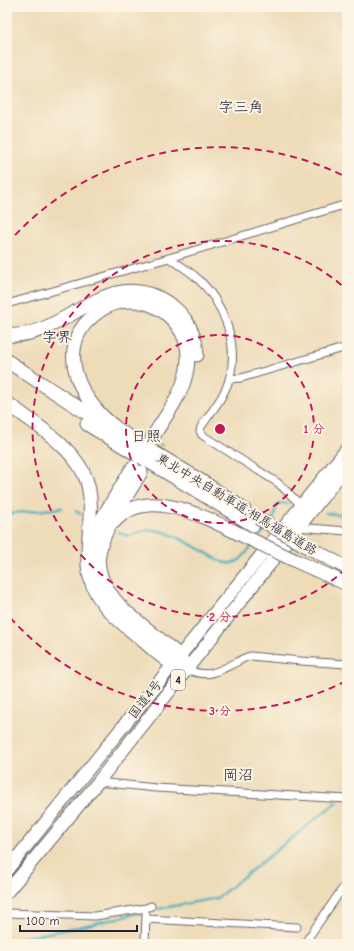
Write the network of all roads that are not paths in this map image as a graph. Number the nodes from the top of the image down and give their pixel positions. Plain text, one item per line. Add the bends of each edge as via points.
1 (347, 204) edge
2 (169, 258) junction
3 (7, 304) edge
4 (7, 335) edge
5 (347, 347) edge
6 (7, 361) edge
7 (7, 371) edge
8 (229, 380) junction
9 (7, 403) edge
10 (347, 449) edge
11 (347, 466) edge
12 (302, 506) junction
13 (244, 510) junction
14 (255, 521) junction
15 (293, 525) junction
16 (347, 531) edge
17 (104, 534) junction
18 (89, 548) junction
19 (302, 554) junction
20 (347, 568) edge
21 (347, 578) edge
22 (347, 584) edge
23 (176, 660) junction
24 (347, 664) edge
25 (186, 669) junction
26 (98, 782) junction
27 (347, 799) edge
28 (7, 870) edge
29 (347, 882) edge
30 (7, 892) edge
31 (7, 913) edge
32 (146, 919) junction
33 (297, 927) dead end
34 (144, 944) edge
35 (304, 944) edge

1 - 2 street
2 - 3 street
2 - 8 street via 196,277 210,291 228,325 232,345
4 - 13 highway via 22,335 40,330 94,301 117,293 139,292 168,303 179,312 190,327 197,360 195,377 188,395 156,440 185,381 189,361 187,344 169,315 140,301 126,301 99,311 78,335 74,350 74,367 78,381 96,410 128,437 224,495
5 - 8 street
6 - 13 highway, 東北中央自動車道;相馬福島道路 via 62,398
7 - 14 highway, 東北中央自動車道;相馬福島道路 via 133,452
8 - 12 street via 223,394 201,427 202,435 278,483
9 - 18 highway via 58,441 80,465 89,493
10 - 12 highway, 国道4号 / 4
11 - 15 highway, 国道4号 / 4
12 - 15 highway, 国道4号 / 4
13 - 14 highway, 東北中央自動車道;相馬福島道路
14 - 19 highway, 東北中央自動車道;相馬福島道路, bridge
15 - 16 street
15 - 23 highway, 国道4号 / 4
15 - 25 highway, 国道4号 / 4
17 - 18 highway via 137,469 100,522
17 - 19 highway, bridge via 119,516 153,504 197,514 250,539
17 - 23 highway via 98,566 110,595
18 - 23 highway via 89,575 101,602 116,618
19 - 20 highway, 東北中央自動車道;相馬福島道路
19 - 21 highway, 東北中央自動車道;相馬福島道路
19 - 22 highway
23 - 25 highway
23 - 28 highway, 国道4号 / 4
24 - 25 street via 251,656 214,673 203,675
25 - 26 highway, 国道4号 / 4
26 - 27 street via 156,788
26 - 30 highway, 国道4号 / 4
29 - 35 street
31 - 32 street via 95,916 149,907
32 - 33 street
32 - 34 street

